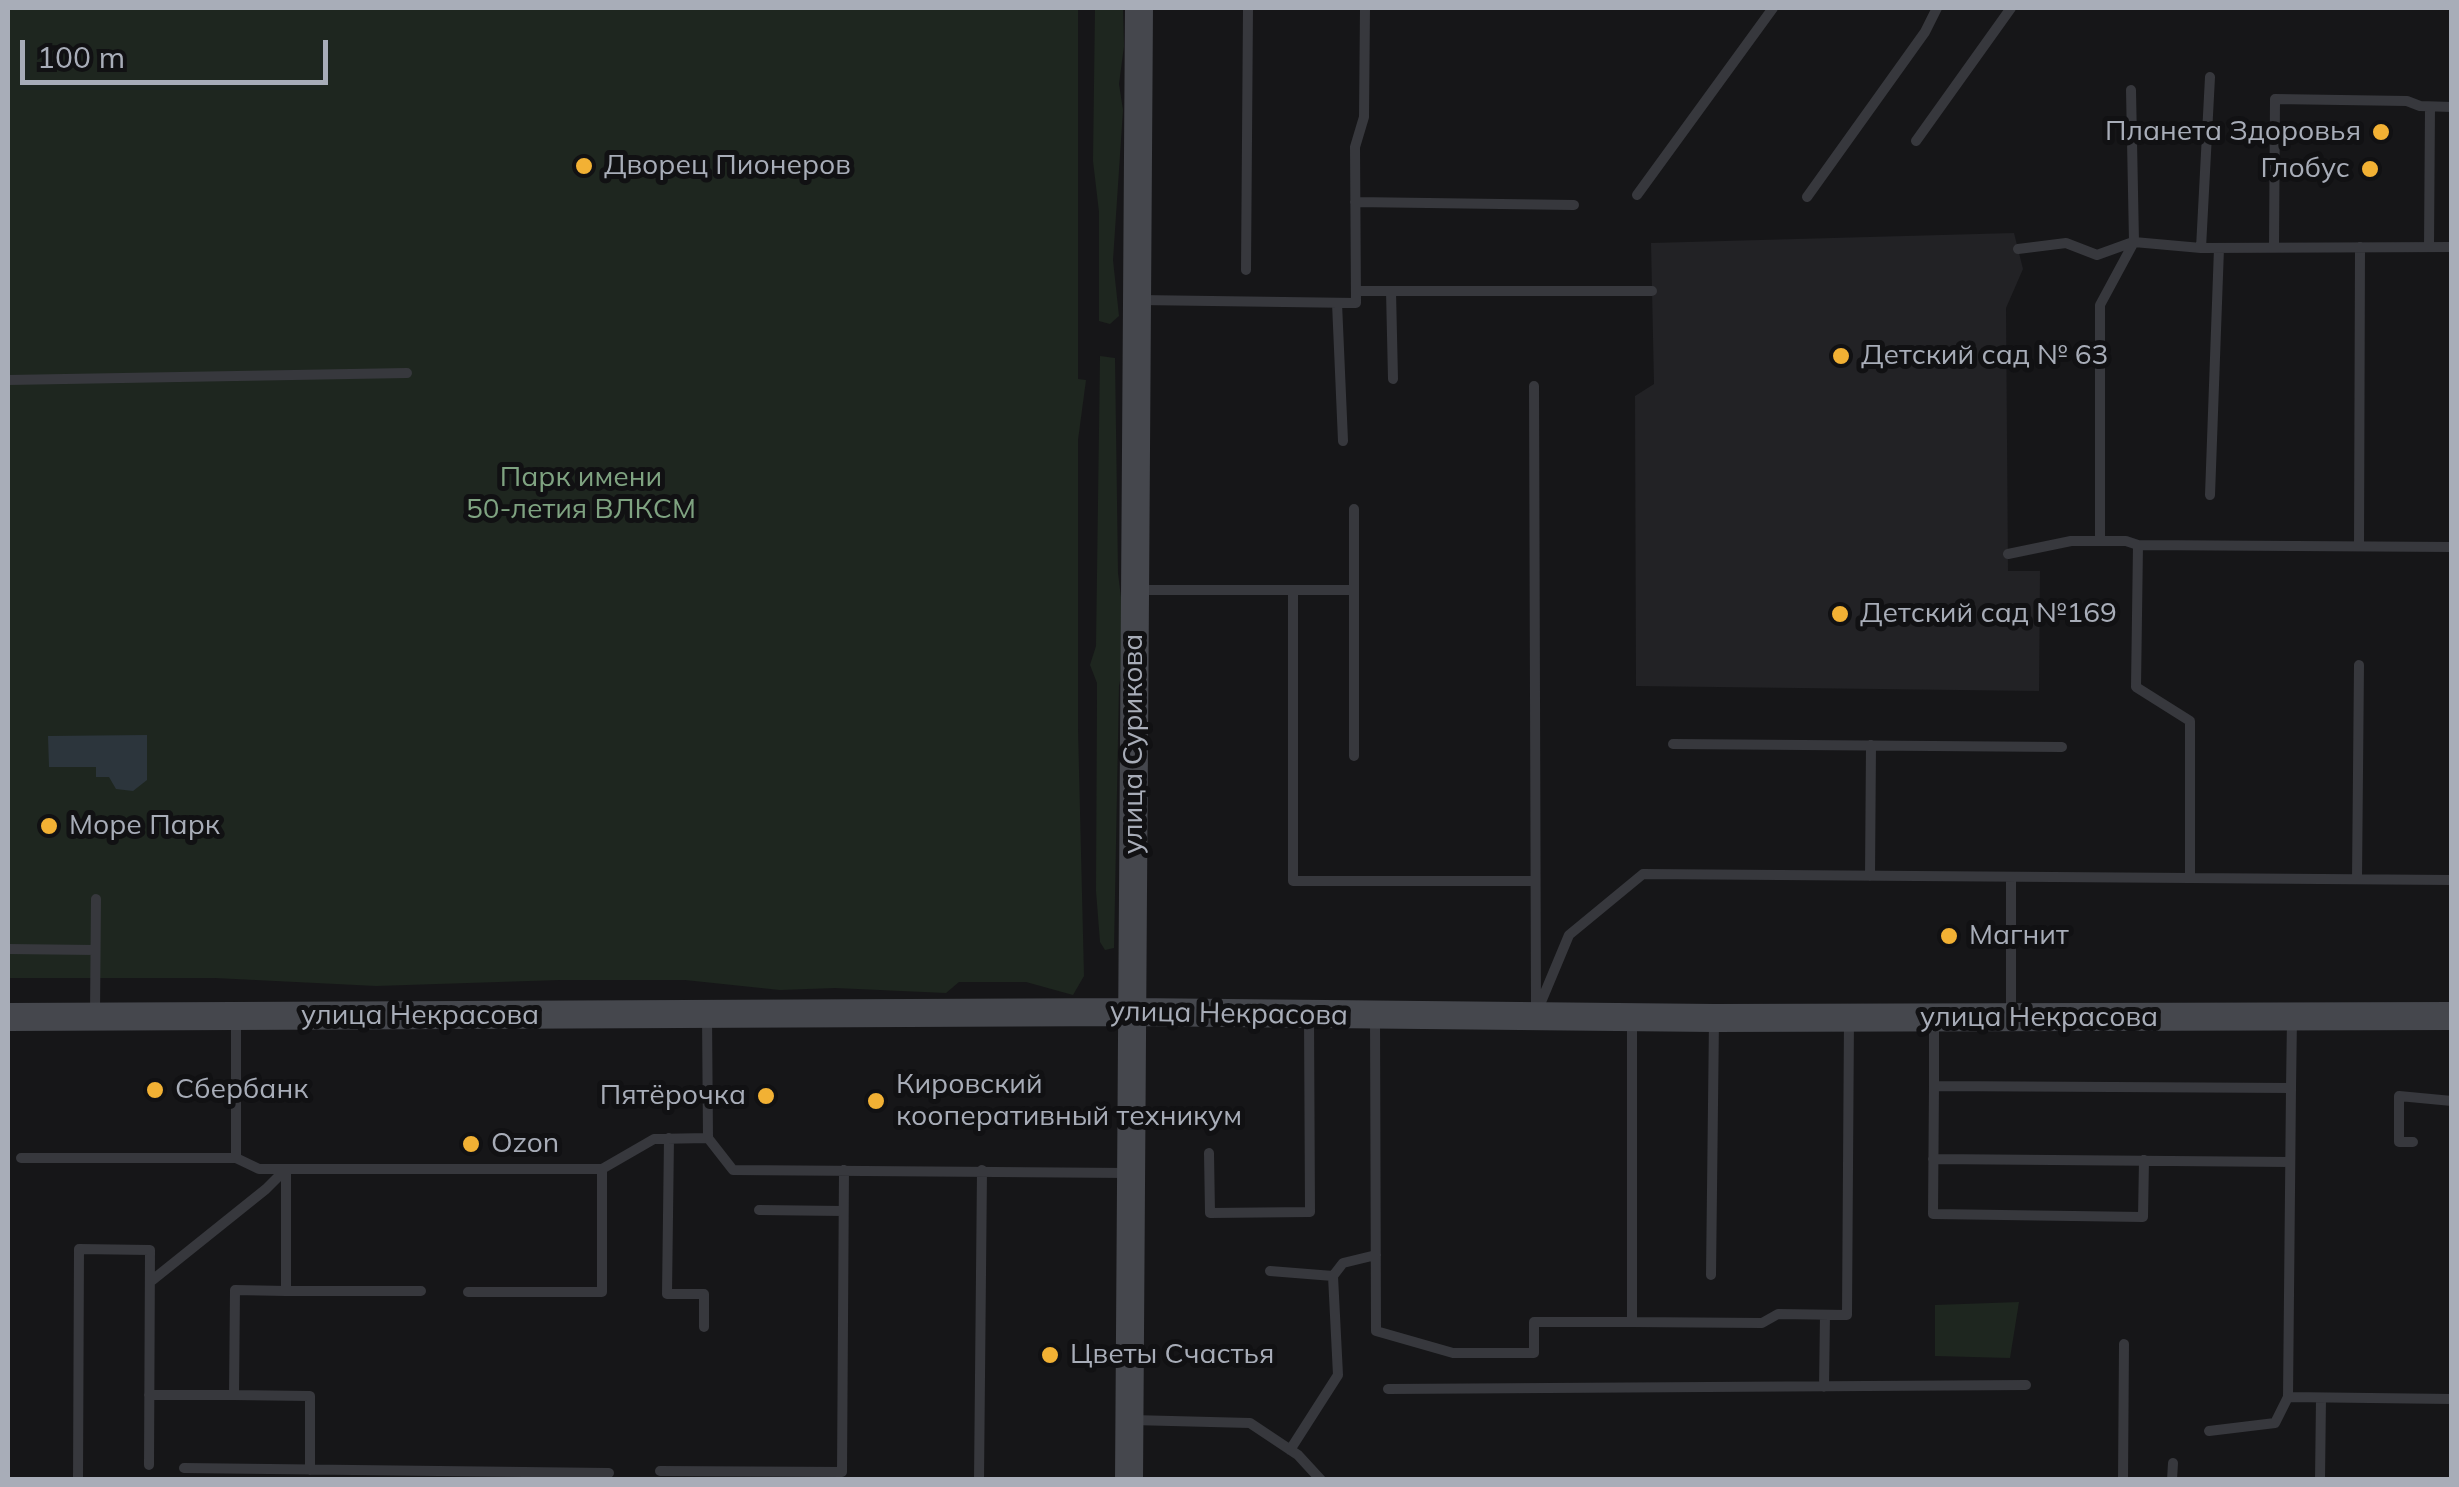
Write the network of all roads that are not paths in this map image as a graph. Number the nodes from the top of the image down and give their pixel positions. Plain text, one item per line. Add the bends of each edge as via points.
1 (1138, 8) edge
2 (1248, 8) edge
3 (1365, 8) edge
4 (1773, 8) edge
5 (1936, 8) edge
6 (2012, 8) edge
7 (2210, 77) dead end
8 (2131, 90) dead end
9 (2430, 107) junction
10 (2452, 107) edge
11 (1916, 141) dead end
12 (1636, 195) dead end
13 (1807, 197) dead end
14 (1355, 202) junction
15 (1574, 204) dead end
16 (2134, 242) junction
17 (2274, 247) junction
18 (2360, 247) junction
19 (2429, 247) junction
20 (2452, 247) edge
21 (2018, 248) dead end
22 (2201, 248) junction
23 (2219, 248) junction
24 (1246, 270) dead end
25 (1390, 291) junction
26 (1652, 291) dead end
27 (1356, 292) junction
28 (1138, 300) junction
29 (1337, 303) junction
30 (407, 373) dead end
31 (1393, 379) dead end
32 (8, 380) edge
33 (1534, 386) dead end
34 (1343, 441) dead end
35 (2210, 495) dead end
36 (1354, 509) dead end
37 (2100, 541) junction
38 (2138, 545) junction
39 (2359, 546) junction
40 (2452, 547) edge
41 (2008, 554) dead end
42 (1135, 590) junction
43 (1293, 590) junction
44 (1354, 590) junction
45 (2358, 665) dead end
46 (1673, 744) dead end
47 (1870, 745) junction
48 (2062, 746) dead end
49 (1354, 756) dead end
50 (1870, 876) junction
51 (2011, 877) junction
52 (2190, 878) junction
53 (2357, 880) junction
54 (2452, 880) edge
55 (1534, 881) junction
56 (96, 899) dead end
57 (8, 950) edge
58 (95, 950) junction
59 (1132, 1012) junction
60 (707, 1014) junction
61 (1309, 1015) junction
62 (1376, 1015) junction
63 (1536, 1015) junction
64 (236, 1016) junction
65 (2452, 1016) edge
66 (8, 1017) edge
67 (1632, 1017) junction
68 (2292, 1017) junction
69 (1714, 1018) junction
70 (1849, 1018) junction
71 (1934, 1018) junction
72 (2010, 1018) junction
73 (94, 1019) junction
74 (1934, 1086) junction
75 (2290, 1088) junction
76 (2452, 1100) edge
77 (668, 1138) junction
78 (708, 1138) junction
79 (2414, 1142) dead end
80 (1209, 1153) dead end
81 (20, 1158) dead end
82 (236, 1158) junction
83 (1933, 1158) junction
84 (2144, 1160) junction
85 (2290, 1162) junction
86 (286, 1169) junction
87 (602, 1169) junction
88 (844, 1170) junction
89 (982, 1170) junction
90 (1131, 1173) junction
91 (759, 1210) dead end
92 (843, 1210) junction
93 (1376, 1255) junction
94 (1270, 1271) dead end
95 (1334, 1276) junction
96 (1711, 1276) dead end
97 (150, 1282) junction
98 (286, 1291) junction
99 (421, 1291) dead end
100 (468, 1292) dead end
101 (1825, 1315) junction
102 (1632, 1322) junction
103 (704, 1327) dead end
104 (2124, 1344) dead end
105 (2026, 1385) dead end
106 (1824, 1387) junction
107 (1388, 1390) dead end
108 (149, 1395) junction
109 (234, 1396) junction
110 (2288, 1397) junction
111 (2321, 1398) junction
112 (2452, 1399) edge
113 (1130, 1420) junction
114 (2209, 1431) dead end
115 (1290, 1450) junction
116 (2173, 1463) dead end
117 (149, 1466) dead end
118 (184, 1468) dead end
119 (310, 1470) junction
120 (660, 1471) dead end
121 (609, 1473) dead end
122 (78, 1480) edge
123 (979, 1480) edge
124 (1129, 1480) edge
125 (1321, 1480) edge
126 (2123, 1480) edge
127 (2172, 1480) edge
128 (2320, 1480) edge

1 - 28 street, улица Сурикова
2 - 24 lane
3 - 14 lane
4 - 12 lane
5 - 13 lane via 1926,32
6 - 11 lane
7 - 22 lane
8 - 16 lane
9 - 10 lane
9 - 17 lane via 2275,99
9 - 19 lane
14 - 15 lane
14 - 27 lane
16 - 21 lane via 2097,255 2066,243
16 - 22 lane
16 - 37 lane via 2100,305
17 - 18 lane
17 - 23 lane
18 - 19 lane
18 - 39 lane
19 - 20 lane
22 - 23 lane
23 - 35 lane
25 - 26 lane
25 - 27 lane
25 - 31 lane
27 - 29 lane via 1356,303
28 - 29 lane
28 - 42 street, улица Сурикова
29 - 34 lane
30 - 32 lane
33 - 55 lane
36 - 44 lane
37 - 38 lane
37 - 41 lane
38 - 39 lane
38 - 52 lane via 2136,687 2190,721
39 - 40 lane
42 - 43 lane
42 - 59 street, улица Сурикова
43 - 44 lane
43 - 55 lane via 1293,882
44 - 49 lane
45 - 53 lane
46 - 47 lane
47 - 48 lane
47 - 50 lane
50 - 51 lane
50 - 63 lane via 1643,874 1569,935
51 - 52 lane
51 - 72 lane
52 - 53 lane
53 - 54 lane
55 - 63 lane
56 - 58 lane
57 - 58 lane
58 - 73 lane
59 - 60 street, улица Некрасова
59 - 61 street, улица Некрасова
59 - 90 street, улица Сурикова
60 - 64 street, улица Некрасова
60 - 78 lane
61 - 62 street, улица Некрасова
61 - 80 lane via 1310,1212 1210,1213
62 - 63 street, улица Некрасова
62 - 93 lane
63 - 67 street, улица Некрасова
64 - 73 street, улица Некрасова
64 - 82 lane
65 - 68 street, улица Некрасова
66 - 73 street, улица Некрасова
67 - 69 street, улица Некрасова
67 - 102 lane
68 - 72 street, улица Некрасова
68 - 75 lane
69 - 70 street, улица Некрасова
69 - 96 lane
70 - 71 street, улица Некрасова
70 - 101 lane via 1846,1315
71 - 72 street, улица Некрасова
71 - 74 lane
74 - 75 lane
74 - 83 lane
75 - 85 lane
76 - 79 lane via 2399,1096 2399,1142
77 - 78 lane
77 - 87 lane via 654,1138
77 - 103 lane via 667,1294 704,1294
78 - 88 lane via 733,1170
81 - 82 lane
82 - 86 lane via 259,1169
83 - 84 lane
83 - 84 lane via 1933,1214 2105,1216 2143,1216
84 - 85 lane
85 - 110 lane
86 - 87 lane
86 - 97 lane
86 - 98 lane
87 - 100 lane via 602,1292
88 - 89 lane
88 - 92 lane
89 - 90 lane
89 - 123 lane
90 - 113 street, улица Сурикова
91 - 92 lane
92 - 120 lane via 842,1472
93 - 95 lane via 1343,1263
93 - 102 lane via 1376,1331 1453,1354 1534,1353 1534,1322
94 - 95 lane
95 - 115 lane via 1338,1375
97 - 108 lane
97 - 122 lane via 150,1250 79,1249
98 - 99 lane
98 - 109 lane via 234,1290
101 - 102 lane via 1778,1314 1762,1323
101 - 106 lane
104 - 126 lane
105 - 106 lane
106 - 107 lane
108 - 109 lane
108 - 117 lane
109 - 119 lane via 310,1396
110 - 111 lane
110 - 114 lane via 2275,1423
111 - 112 lane
111 - 128 lane
113 - 115 lane via 1250,1423
113 - 124 street, улица Сурикова
115 - 125 lane
116 - 127 lane
118 - 119 lane
119 - 121 lane

